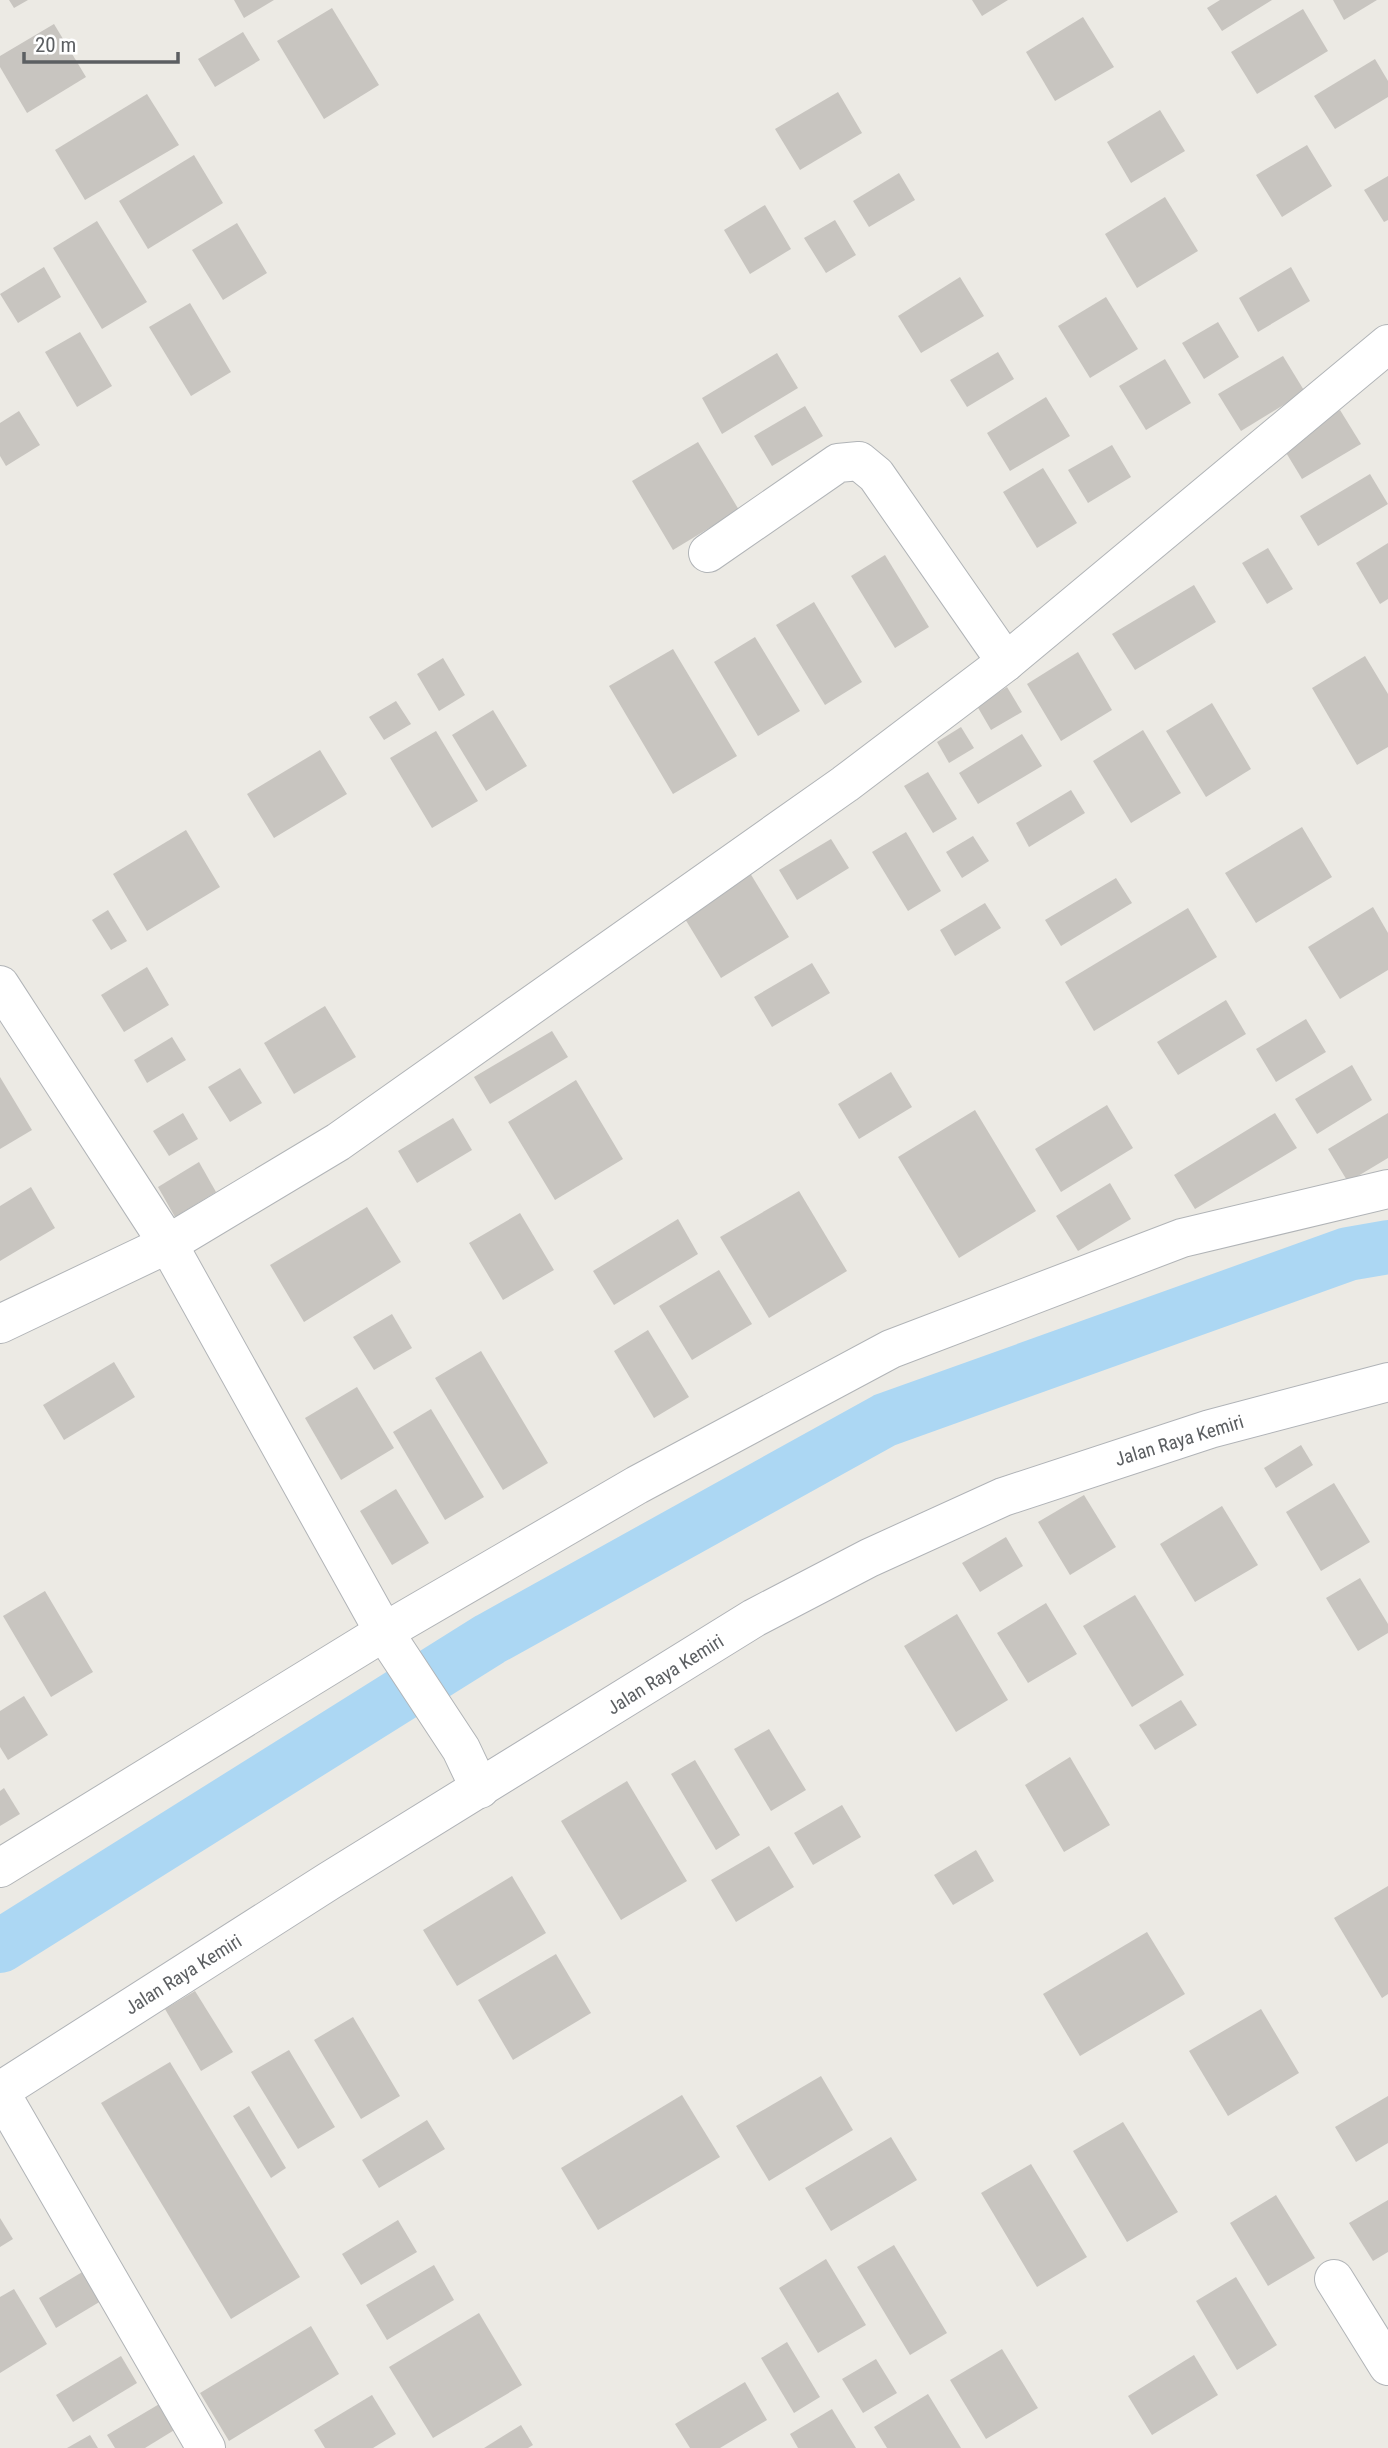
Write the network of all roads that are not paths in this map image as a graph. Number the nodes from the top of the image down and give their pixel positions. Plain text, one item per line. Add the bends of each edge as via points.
1 (1388, 344) edge
2 (708, 553) dead end
3 (1006, 663) junction
4 (0, 985) edge
5 (1388, 1189) edge
6 (168, 1244) junction
7 (0, 1324) edge
8 (1388, 1382) edge
9 (391, 1641) junction
10 (480, 1789) junction
11 (0, 1868) edge
12 (0, 2091) edge
13 (1334, 2279) dead end
14 (1388, 2366) edge
15 (206, 2448) edge

1 - 3 street
2 - 3 street via 838,463 859,461 876,475
3 - 6 street via 845,783 338,1142
4 - 6 street
5 - 9 street via 1182,1238 891,1349 637,1485
6 - 7 street
6 - 9 street
8 - 10 street, Jalan Raya Kemiri via 1210,1429 1003,1497 869,1558 754,1618
9 - 10 street via 461,1749
9 - 11 street
10 - 12 street, Jalan Raya Kemiri
12 - 15 street
13 - 14 street

